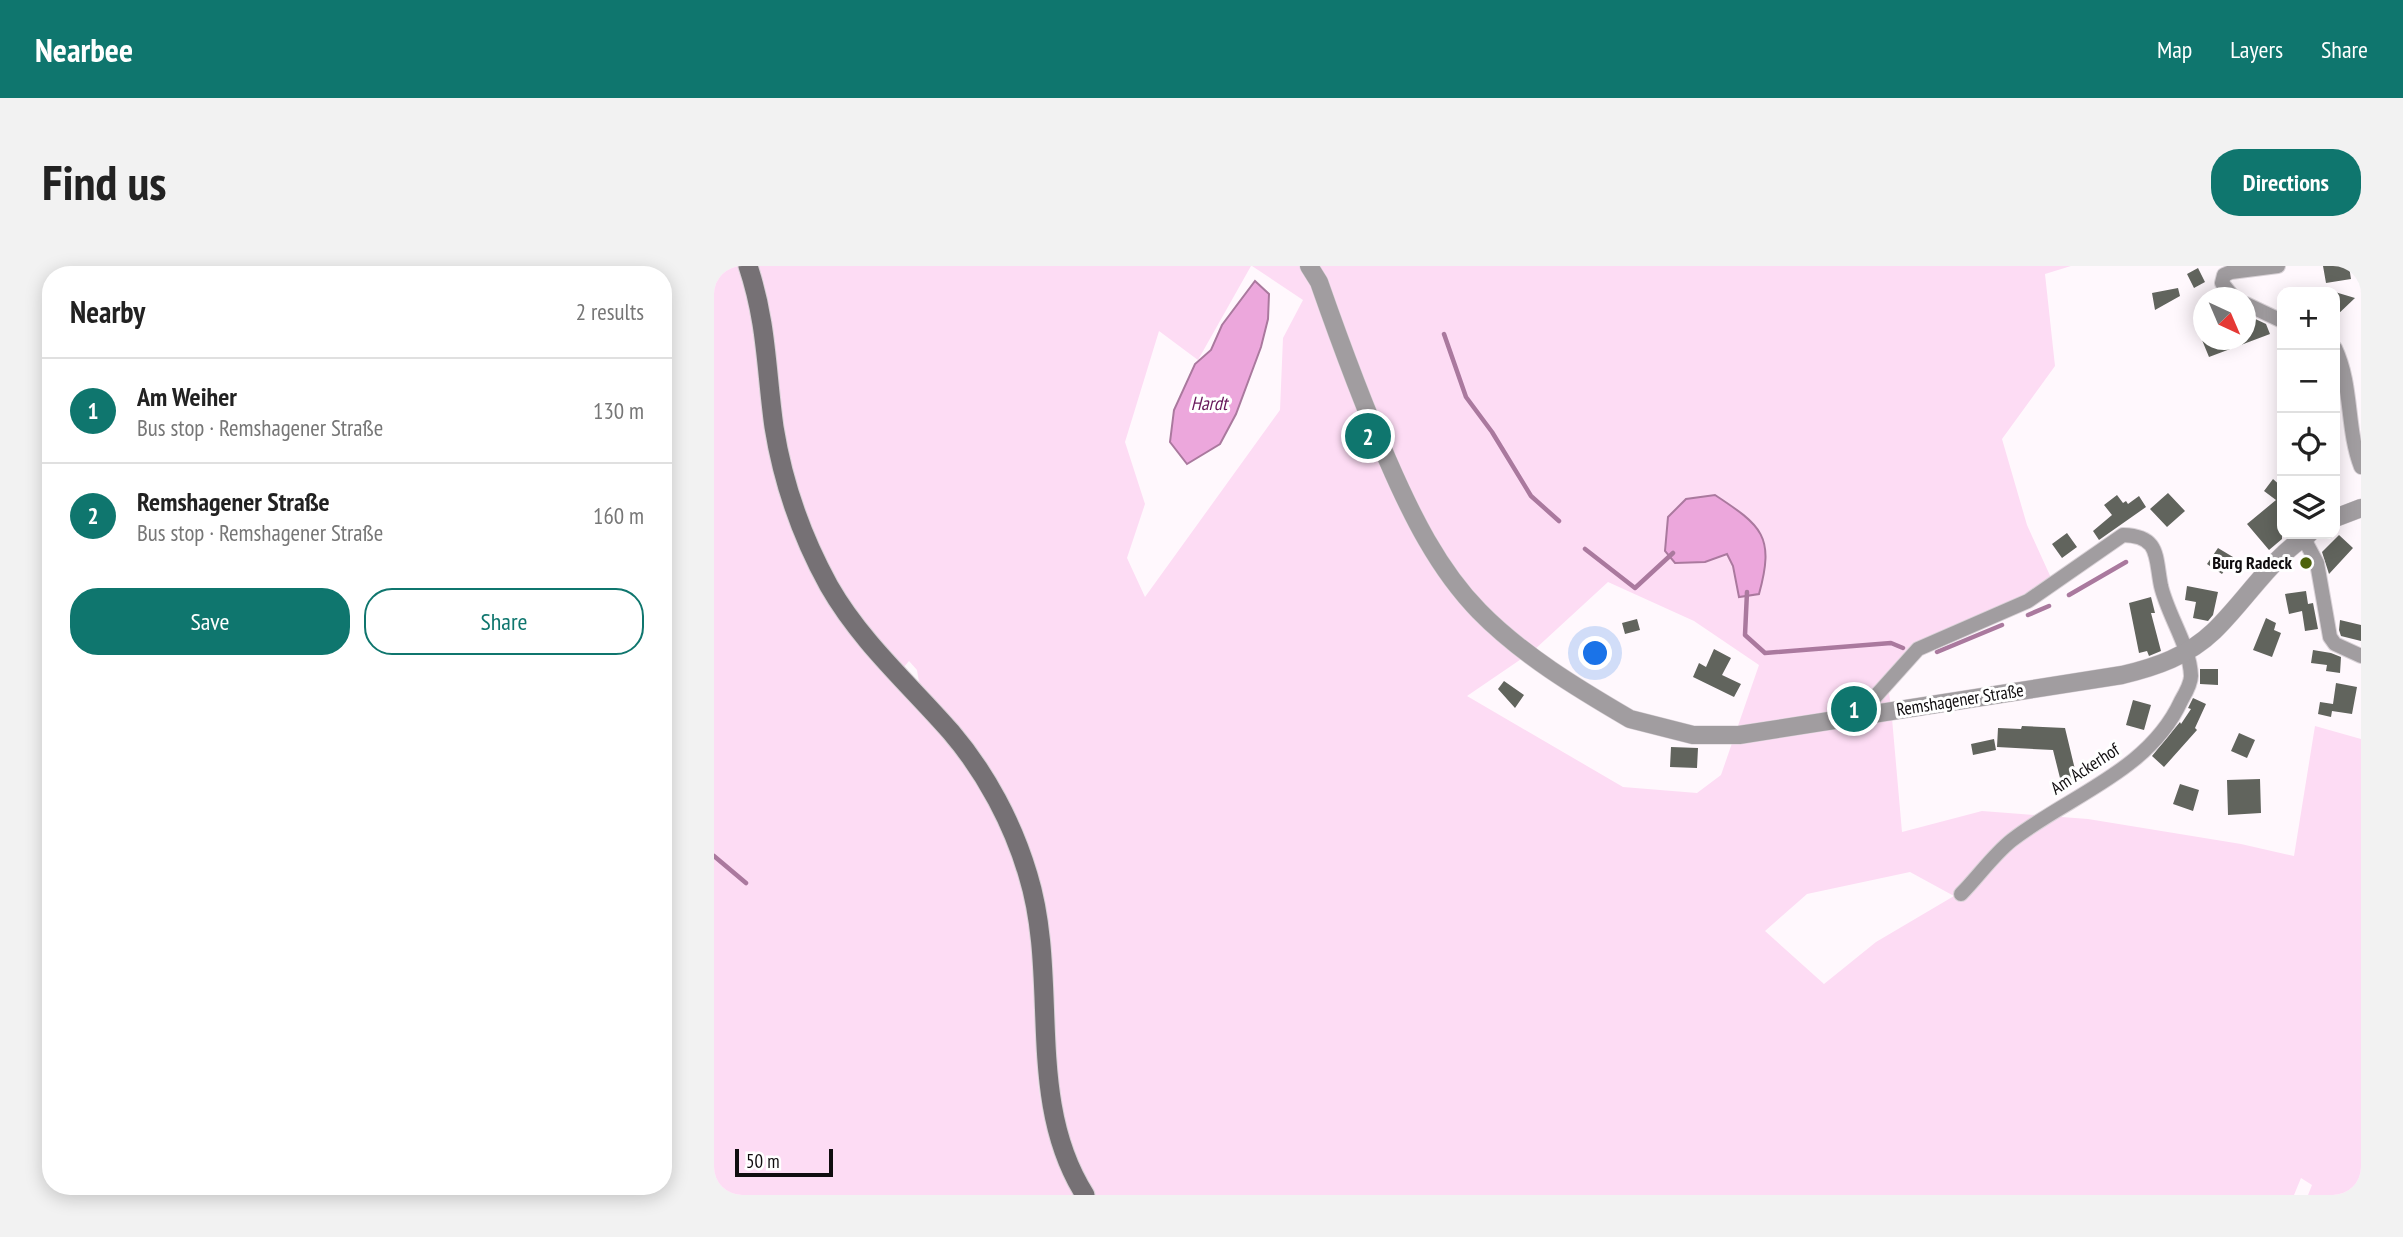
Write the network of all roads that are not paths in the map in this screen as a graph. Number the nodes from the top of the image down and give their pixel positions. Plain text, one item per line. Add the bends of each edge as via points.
1 (748, 266) edge
2 (1309, 266) edge
3 (2278, 266) edge
4 (2225, 287) edge
5 (2256, 309) edge
6 (2277, 319) edge
7 (2336, 350) edge
8 (2361, 467) edge
9 (2361, 508) edge
10 (2340, 516) edge
11 (2303, 539) edge
12 (2307, 539) edge
13 (2186, 653) junction
14 (2361, 656) edge
15 (1863, 715) junction
16 (1961, 894) dead end
17 (1086, 1195) edge

1 - 17 main road via 763,323 775,428 803,535 830,587 863,635 980,772 1016,840 1037,912 1047,1076 1065,1151
2 - 15 street, Remshagener Straße via 1411,514 1454,583 1522,649 1630,719 1693,735 1739,735
3 - 4 street via 2224,275
5 - 6 street
7 - 8 street
9 - 10 street
11 - 13 street, Remshagener Straße via 2261,576 2214,632
12 - 14 street via 2317,563 2326,629 2335,644
13 - 15 street, Remshagener Straße via 2122,675
13 - 15 street, Am Ackerhof via 2165,602 2152,545 2141,536 2123,535 2028,601 1918,649
13 - 16 street, Am Ackerhof via 2192,679 2160,737 2131,765 2011,841

